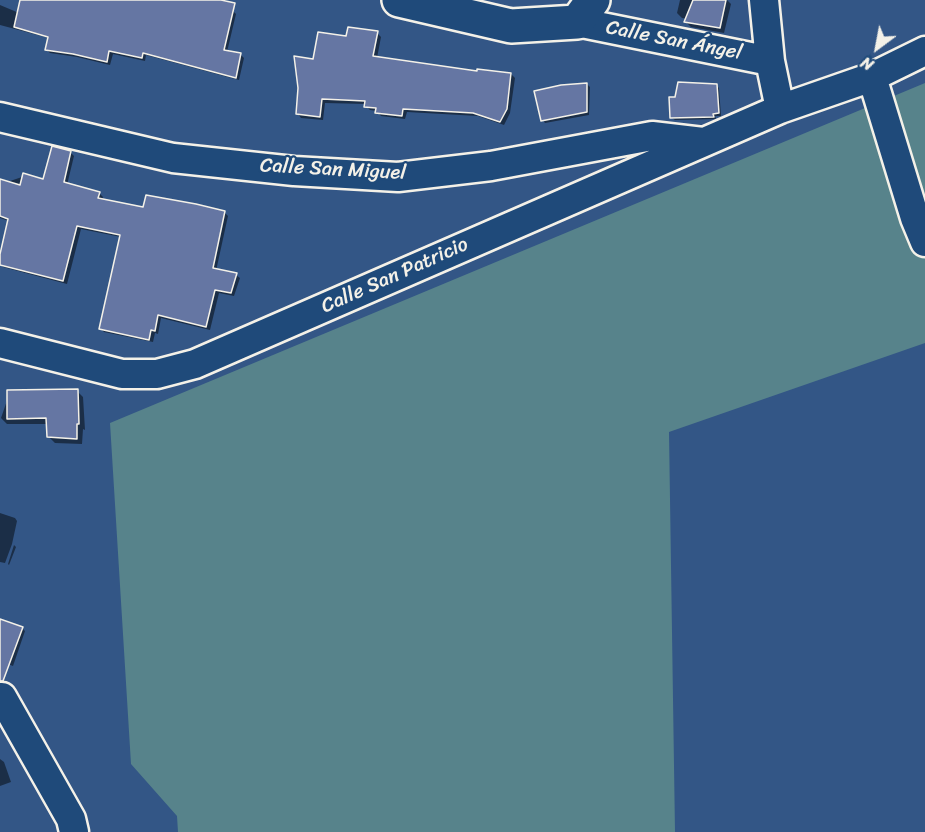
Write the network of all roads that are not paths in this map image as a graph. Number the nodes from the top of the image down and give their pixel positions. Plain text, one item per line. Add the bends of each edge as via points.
1 (399, 0) edge
2 (764, 0) edge
3 (585, 11) edge
4 (925, 51) edge
5 (770, 61) junction
6 (872, 77) junction
7 (780, 109) junction
8 (0, 117) edge
9 (704, 142) junction
10 (925, 242) edge
11 (0, 343) edge
12 (2, 697) dead end
13 (74, 832) edge

1 - 3 street via 511,26
2 - 5 street
3 - 5 street, Calle San Ángel
4 - 6 street, Calle San Patricio
5 - 7 street
6 - 7 street, Calle San Patricio
6 - 10 street
7 - 9 street, Calle San Patricio
8 - 9 street, Calle San Miguel via 173,158 398,177 491,166 652,136
9 - 11 street, Calle San Patricio via 195,364 157,374 122,374
12 - 13 street via 72,819

